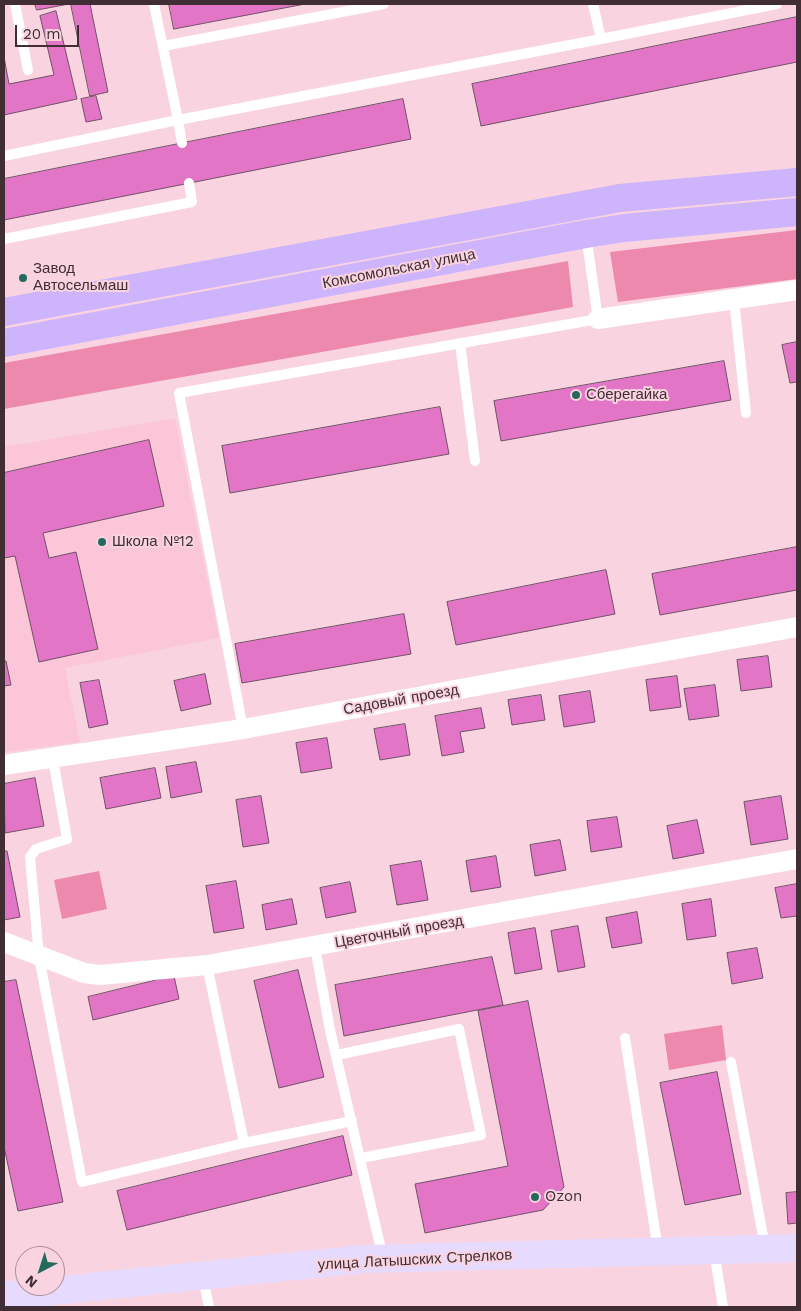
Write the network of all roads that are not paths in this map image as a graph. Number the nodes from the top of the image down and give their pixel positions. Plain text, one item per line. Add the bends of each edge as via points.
1 (15, 4) edge
2 (154, 4) edge
3 (384, 4) edge
4 (593, 4) edge
5 (777, 4) edge
6 (601, 39) junction
7 (163, 46) junction
8 (28, 70) dead end
9 (178, 120) junction
10 (182, 143) dead end
11 (4, 156) edge
12 (797, 182) edge
13 (189, 183) dead end
14 (797, 212) edge
15 (586, 234) junction
16 (4, 239) edge
17 (797, 290) edge
18 (734, 299) junction
19 (4, 312) edge
20 (598, 319) junction
21 (460, 343) junction
22 (4, 344) edge
23 (746, 413) dead end
24 (475, 461) dead end
25 (797, 627) edge
26 (243, 729) junction
27 (53, 759) junction
28 (4, 766) edge
29 (797, 859) edge
30 (4, 942) edge
31 (315, 947) junction
32 (39, 957) junction
33 (207, 965) junction
34 (625, 1038) dead end
35 (338, 1055) junction
36 (731, 1062) dead end
37 (352, 1121) junction
38 (244, 1143) junction
39 (361, 1158) junction
40 (765, 1248) junction
41 (797, 1248) edge
42 (714, 1250) junction
43 (658, 1251) junction
44 (383, 1259) junction
45 (203, 1277) junction
46 (4, 1296) edge
47 (209, 1307) edge
48 (724, 1307) edge

1 - 8 lane
2 - 7 lane
3 - 7 lane
4 - 6 lane
5 - 6 lane
6 - 9 lane
7 - 9 lane
9 - 10 lane
9 - 11 lane
12 - 19 main road, Комсомольская улица via 620,198
13 - 16 lane via 192,202
14 - 15 main road, Комсомольская улица
15 - 20 lane
15 - 22 main road, Комсомольская улица
17 - 18 street
18 - 20 street
18 - 23 lane
20 - 21 lane
21 - 24 lane
21 - 26 lane via 179,393
25 - 26 street, Садовый проезд
26 - 27 street, Садовый проезд
27 - 28 street, Садовый проезд
27 - 32 lane via 68,839 36,849 30,858
29 - 31 street, Цветочный проезд
30 - 32 street, Цветочный проезд
31 - 33 street, Цветочный проезд
31 - 35 lane via 330,1030
32 - 33 street, Цветочный проезд via 84,973 100,975
32 - 38 lane via 82,1182
33 - 38 lane
34 - 43 lane
35 - 37 lane
35 - 39 lane via 458,1029 481,1135
36 - 40 lane
37 - 38 lane
37 - 39 lane
39 - 44 lane
40 - 41 street, улица Латышских Стрелков
40 - 42 street, улица Латышских Стрелков
42 - 43 street, улица Латышских Стрелков
42 - 48 lane
43 - 44 street, улица Латышских Стрелков
44 - 45 street, улица Латышских Стрелков
45 - 46 street, улица Латышских Стрелков
45 - 47 lane

